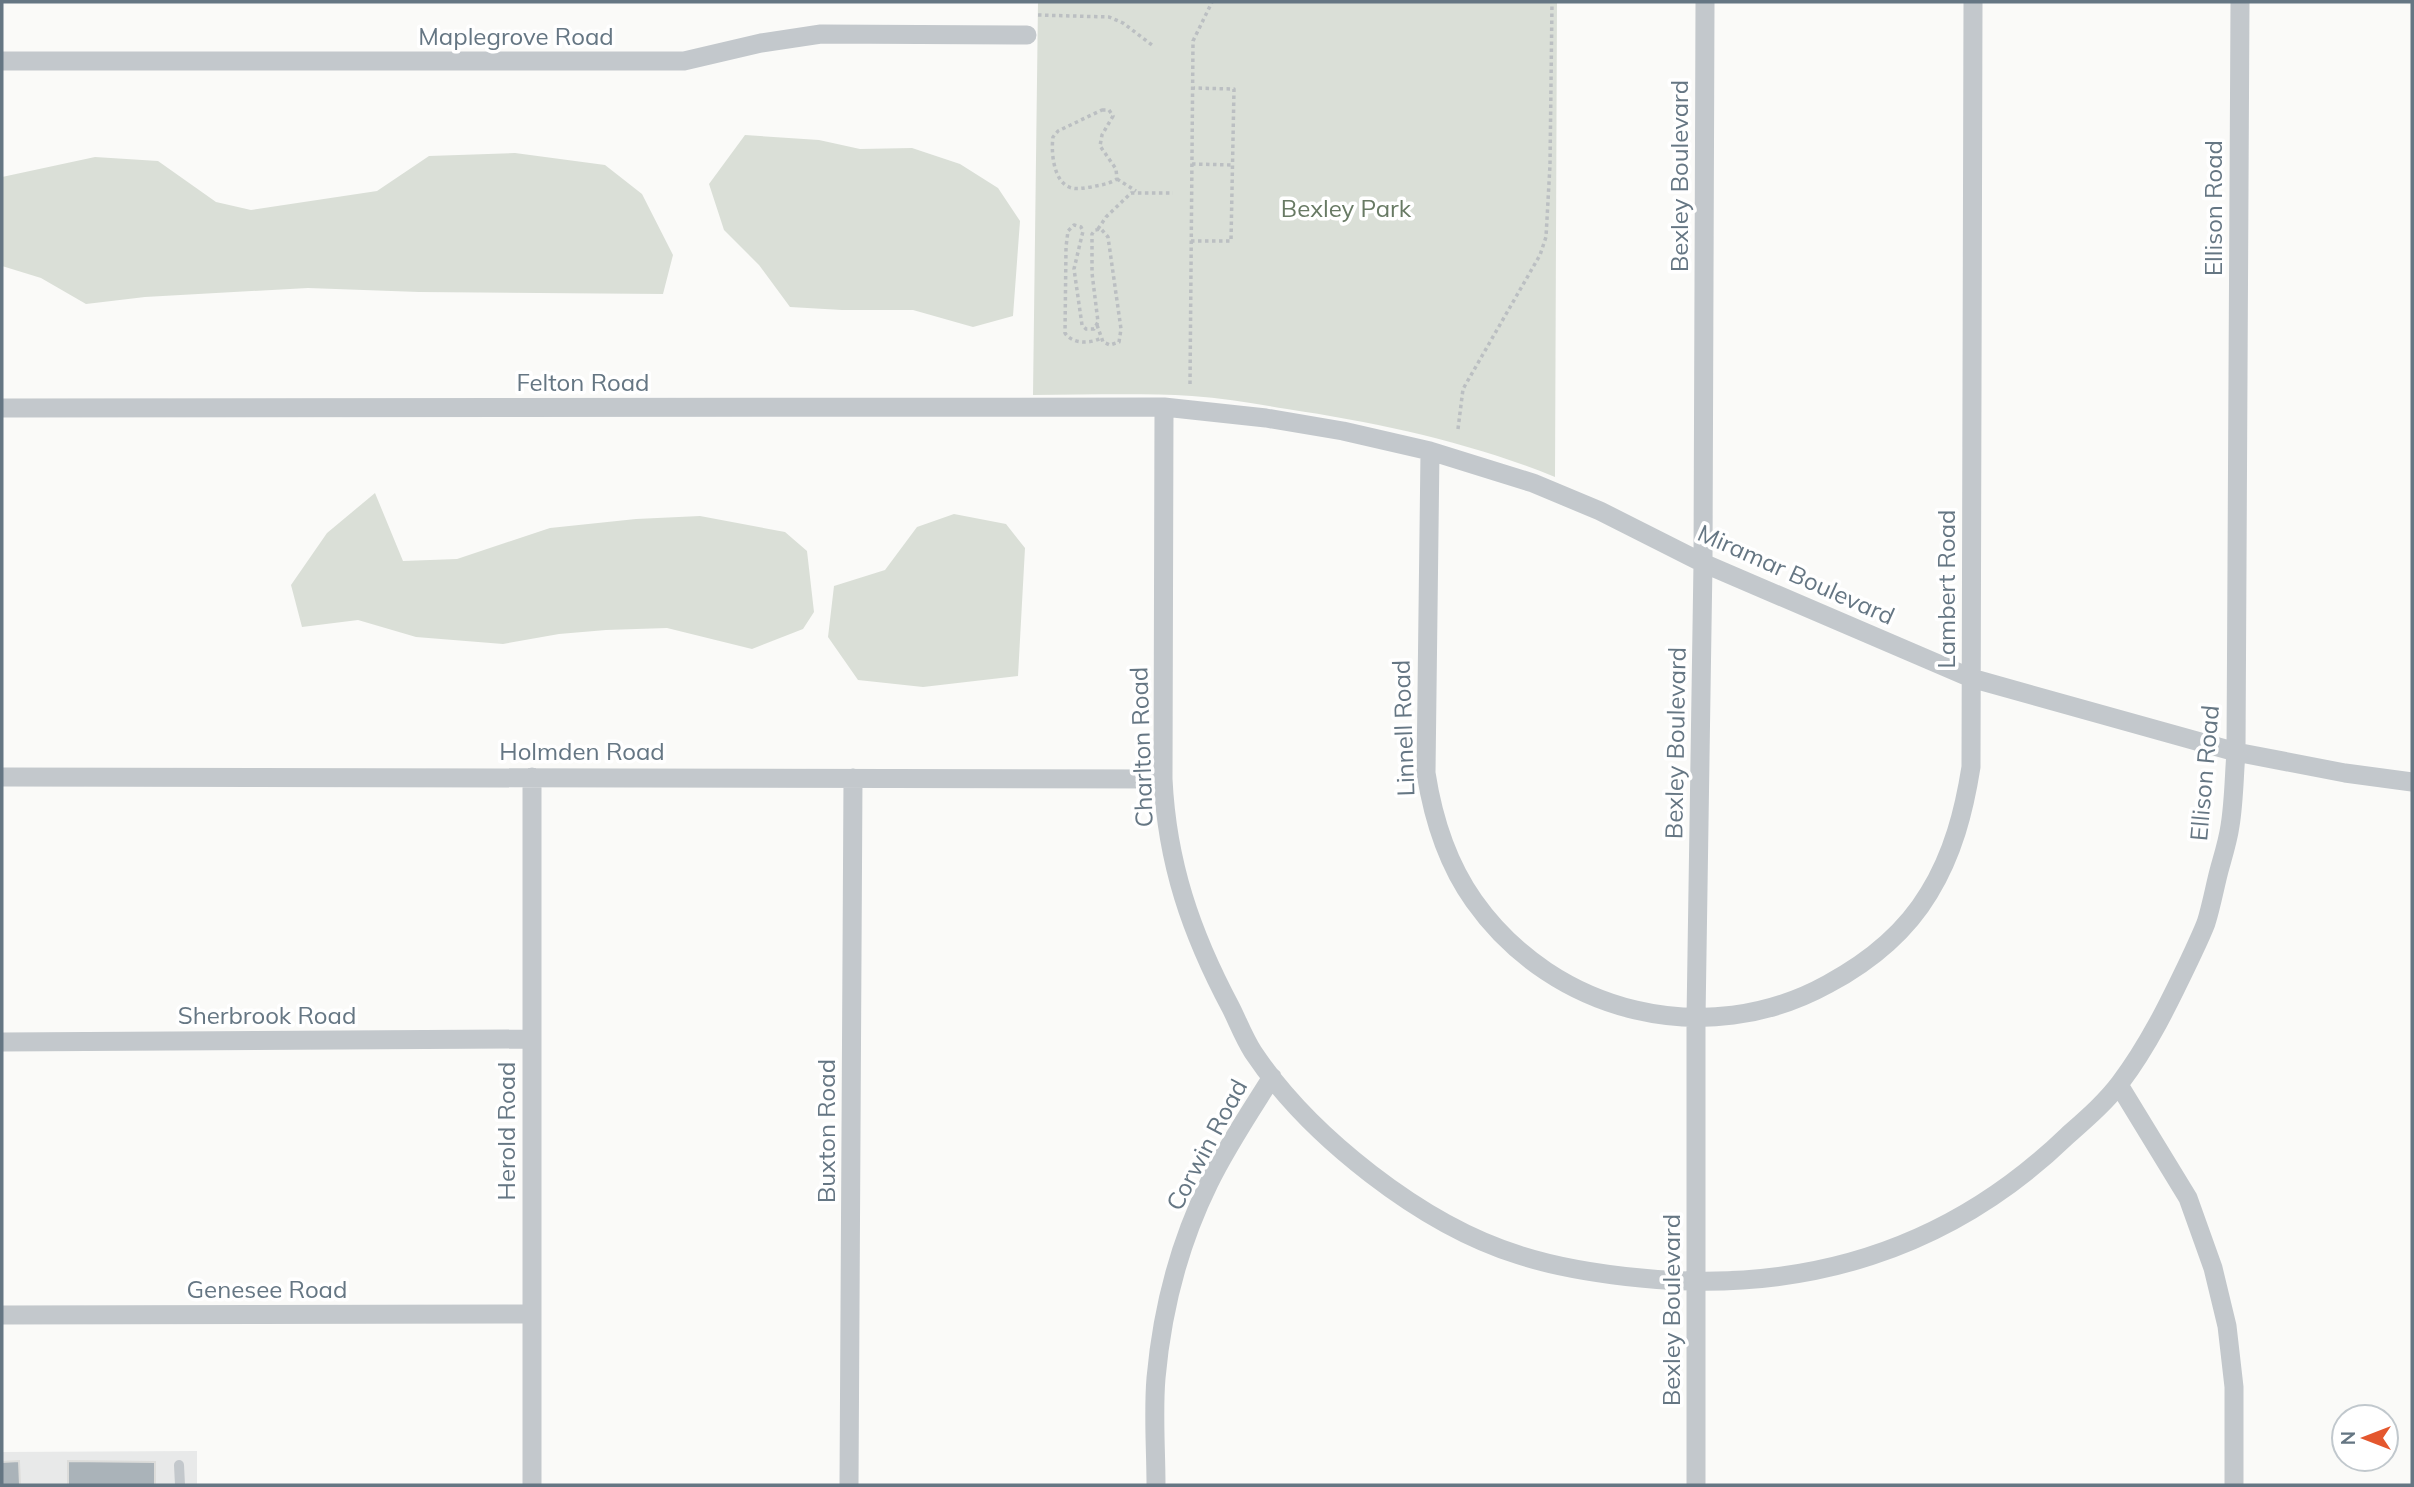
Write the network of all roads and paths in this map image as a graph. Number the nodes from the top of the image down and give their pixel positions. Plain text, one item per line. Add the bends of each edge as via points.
1 (1212, 2) edge
2 (1552, 2) edge
3 (1705, 2) edge
4 (1973, 2) edge
5 (2240, 2) edge
6 (1038, 15) dead end
7 (1027, 35) dead end
8 (1152, 45) dead end
9 (2, 61) edge
10 (1193, 88) junction
11 (1192, 164) junction
12 (1232, 165) junction
13 (1117, 179) junction
14 (1138, 192) junction
15 (1173, 193) dead end
16 (1098, 229) junction
17 (1191, 241) junction
18 (1097, 325) junction
19 (1101, 338) junction
20 (1190, 384) dead end
21 (1164, 407) junction
22 (2, 408) edge
23 (1458, 429) dead end
24 (1430, 451) junction
25 (1703, 563) junction
26 (1971, 678) junction
27 (2236, 752) junction
28 (2, 777) edge
29 (532, 777) junction
30 (853, 778) junction
31 (1163, 779) junction
32 (2412, 782) edge
33 (1696, 1019) junction
34 (532, 1039) junction
35 (2, 1042) edge
36 (1272, 1077) junction
37 (2119, 1085) junction
38 (1698, 1281) junction
39 (532, 1314) junction
40 (2, 1315) edge
41 (179, 1465) dead end
42 (180, 1485) edge
43 (532, 1485) edge
44 (849, 1485) edge
45 (1156, 1485) edge
46 (1696, 1485) edge
47 (2234, 1485) edge

1 - 10 path via 1193,41
2 - 23 path via 1546,237 1463,389
3 - 25 street, Bexley Boulevard
4 - 26 street, Lambert Road
5 - 27 street, Ellison Road
6 - 8 path via 1109,17
7 - 9 street, Maplegrove Road via 821,34 684,61
10 - 11 path
10 - 12 path via 1234,89
11 - 12 path
11 - 17 path
12 - 17 path via 1231,241
13 - 13 path via 1079,188 1065,185 1054,164 1053,137 1098,111 1109,110 1112,116 1100,146 1116,169
13 - 14 path
14 - 15 path
14 - 16 path via 1125,198
16 - 18 path via 1092,234 1091,257
16 - 19 path via 1108,237 1122,335 1115,345
17 - 20 path
18 - 19 path
18 - 19 path via 1088,329 1082,325 1074,269 1083,231 1074,225 1068,231 1066,247 1065,333 1079,341
21 - 22 street, Felton Road
21 - 24 street, Miramar Boulevard via 1266,418
21 - 31 street, Charlton Road
24 - 25 street, Miramar Boulevard via 1533,483
24 - 33 street, Linnell Road via 1426,773 1431,807 1455,870 1504,935 1567,984 1624,1008
25 - 26 street, Miramar Boulevard
25 - 33 street, Bexley Boulevard
26 - 27 street, Miramar Boulevard
26 - 33 street, Lambert Road via 1971,767 1965,801 1945,863 1921,905 1878,953 1822,988 1768,1010
27 - 32 street, Miramar Boulevard
27 - 37 street, Ellison Road via 2230,828 2205,925 2167,1008
28 - 29 street, Holmden Road
29 - 30 street, Holmden Road
29 - 34 street, Herold Road
30 - 31 street, Holmden Road
30 - 44 street, Buxton Road
31 - 36 street, Charlton Road via 1172,858 1192,926 1251,1048
33 - 38 street, Bexley Boulevard
34 - 35 street, Sherbrook Road
34 - 39 street, Herold Road
36 - 38 street, Charlton Road via 1310,1121 1357,1161 1448,1224 1517,1255 1565,1267
36 - 45 street, Corwin Road via 1208,1185 1173,1279 1156,1380
37 - 38 street, Ellison Road via 2011,1186 1958,1219 1845,1264 1780,1277
37 - 47 street via 2188,1198 2213,1268 2227,1326 2234,1387
38 - 46 street, Bexley Boulevard
39 - 40 street, Genesee Road
39 - 43 street, Herold Road
41 - 42 lane

